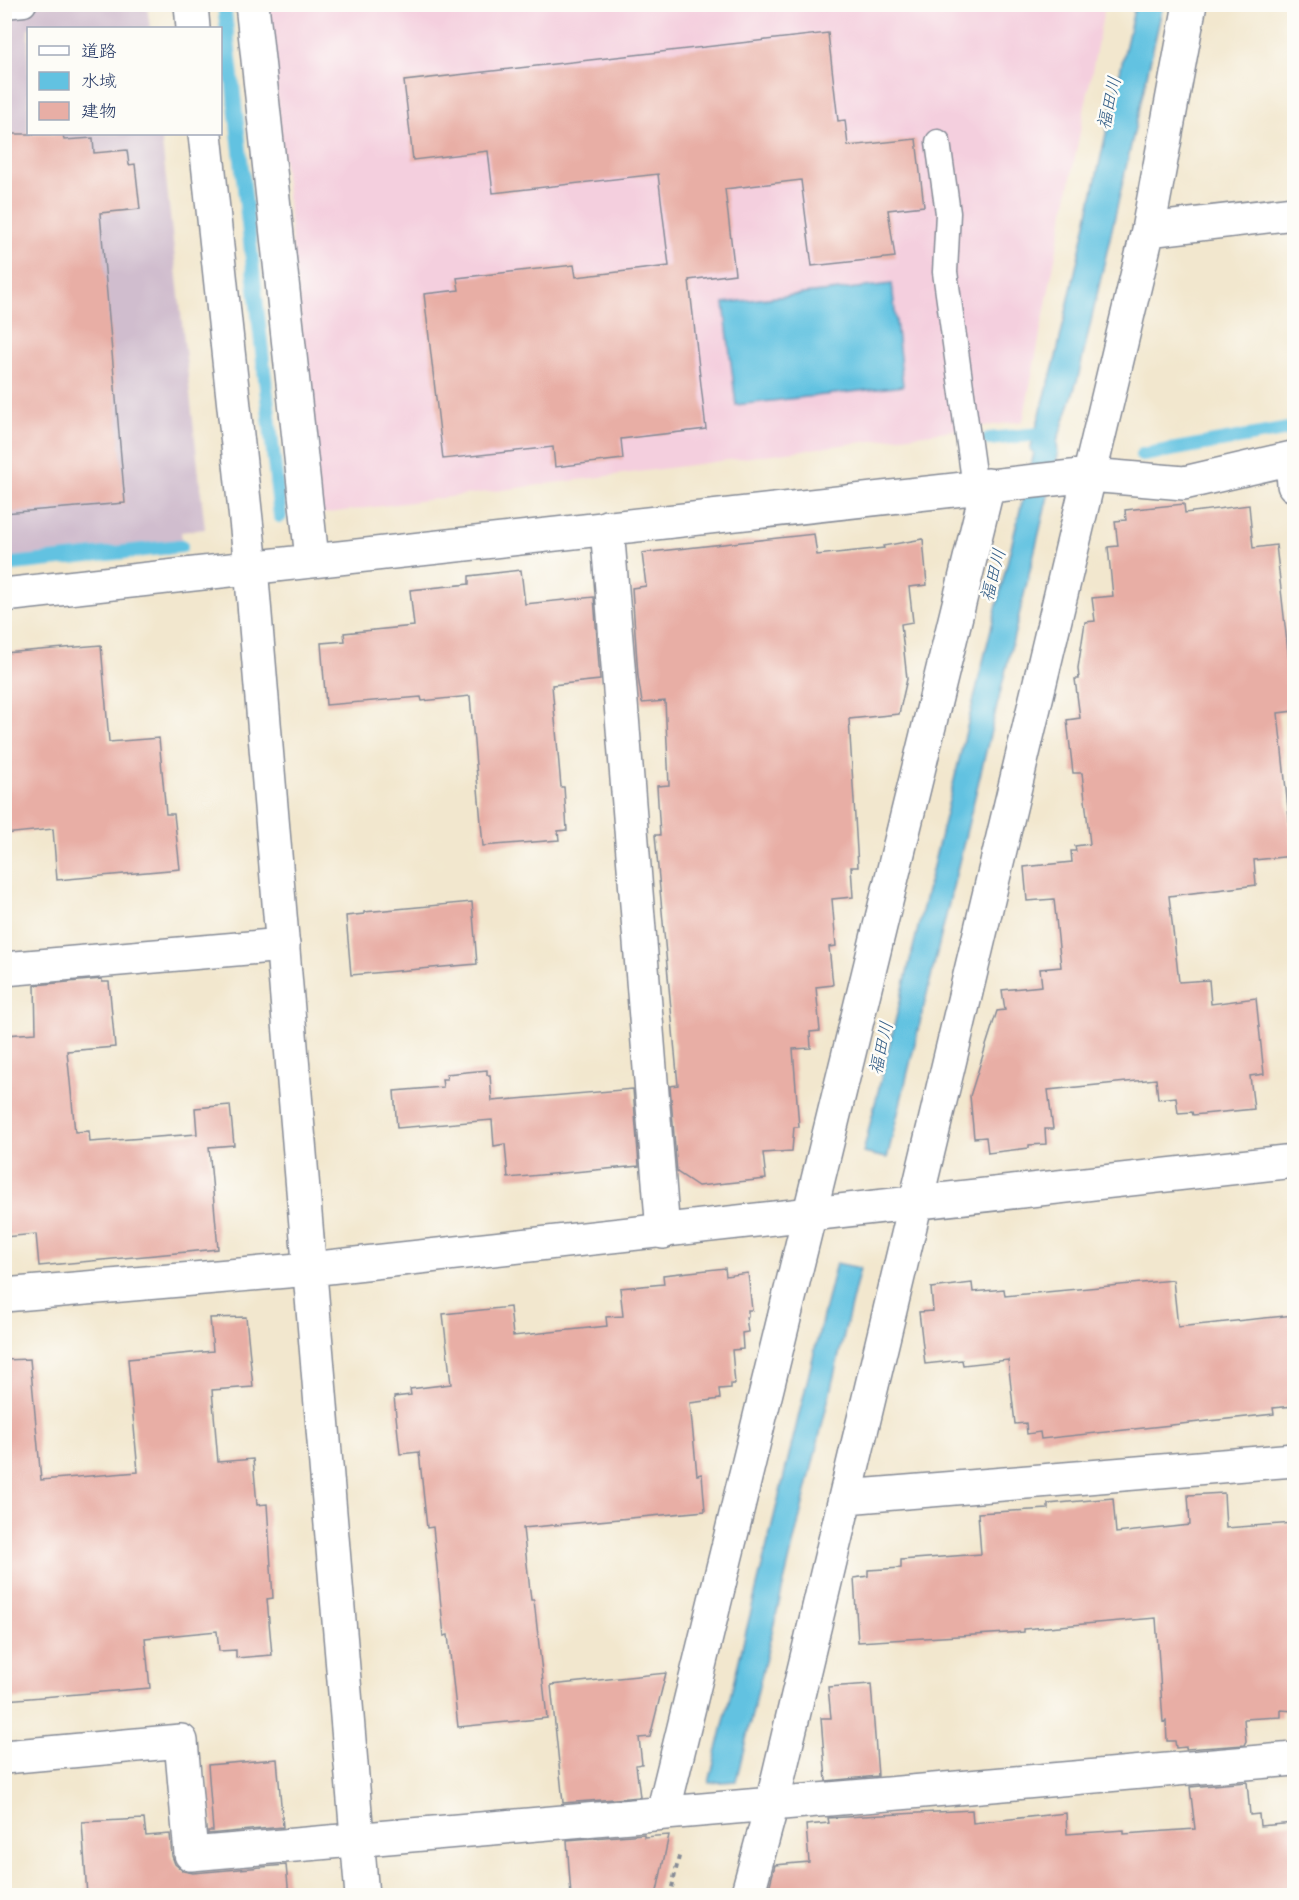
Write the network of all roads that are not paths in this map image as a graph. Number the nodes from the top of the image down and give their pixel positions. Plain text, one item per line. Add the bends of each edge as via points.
1 (24, 4) edge
2 (191, 4) edge
3 (252, 4) edge
4 (1190, 4) edge
5 (4, 6) edge
6 (193, 27) edge
7 (205, 135) edge
8 (938, 142) dead end
9 (1294, 213) edge
10 (1148, 230) junction
11 (1294, 467) edge
12 (1078, 476) junction
13 (993, 485) junction
14 (607, 527) junction
15 (312, 560) junction
16 (251, 567) junction
17 (4, 595) edge
18 (283, 945) junction
19 (4, 969) edge
20 (1294, 1161) edge
21 (914, 1204) junction
22 (809, 1215) junction
23 (663, 1232) junction
24 (310, 1269) junction
25 (4, 1295) edge
26 (1294, 1460) edge
27 (846, 1497) junction
28 (4, 1757) edge
29 (1294, 1759) edge
30 (772, 1804) junction
31 (663, 1813) junction
32 (357, 1838) junction
33 (362, 1896) edge
34 (747, 1896) edge

1 - 5 lane
2 - 6 street
3 - 15 street
4 - 10 street
7 - 16 street
8 - 13 lane via 948,213 945,272
9 - 10 street
10 - 12 street
11 - 12 street via 1184,483
12 - 13 street
12 - 21 street
13 - 14 street
13 - 22 street
14 - 15 street
14 - 23 street
15 - 16 street
16 - 17 street
16 - 18 street
18 - 19 street
18 - 24 street
20 - 21 street
21 - 22 street
21 - 27 street
22 - 23 street
22 - 31 street
23 - 24 street
24 - 25 street
24 - 32 street
26 - 27 street
27 - 30 street
28 - 32 street via 181,1741 191,1854
29 - 30 street
30 - 31 street
30 - 34 street
31 - 32 street
32 - 33 street

